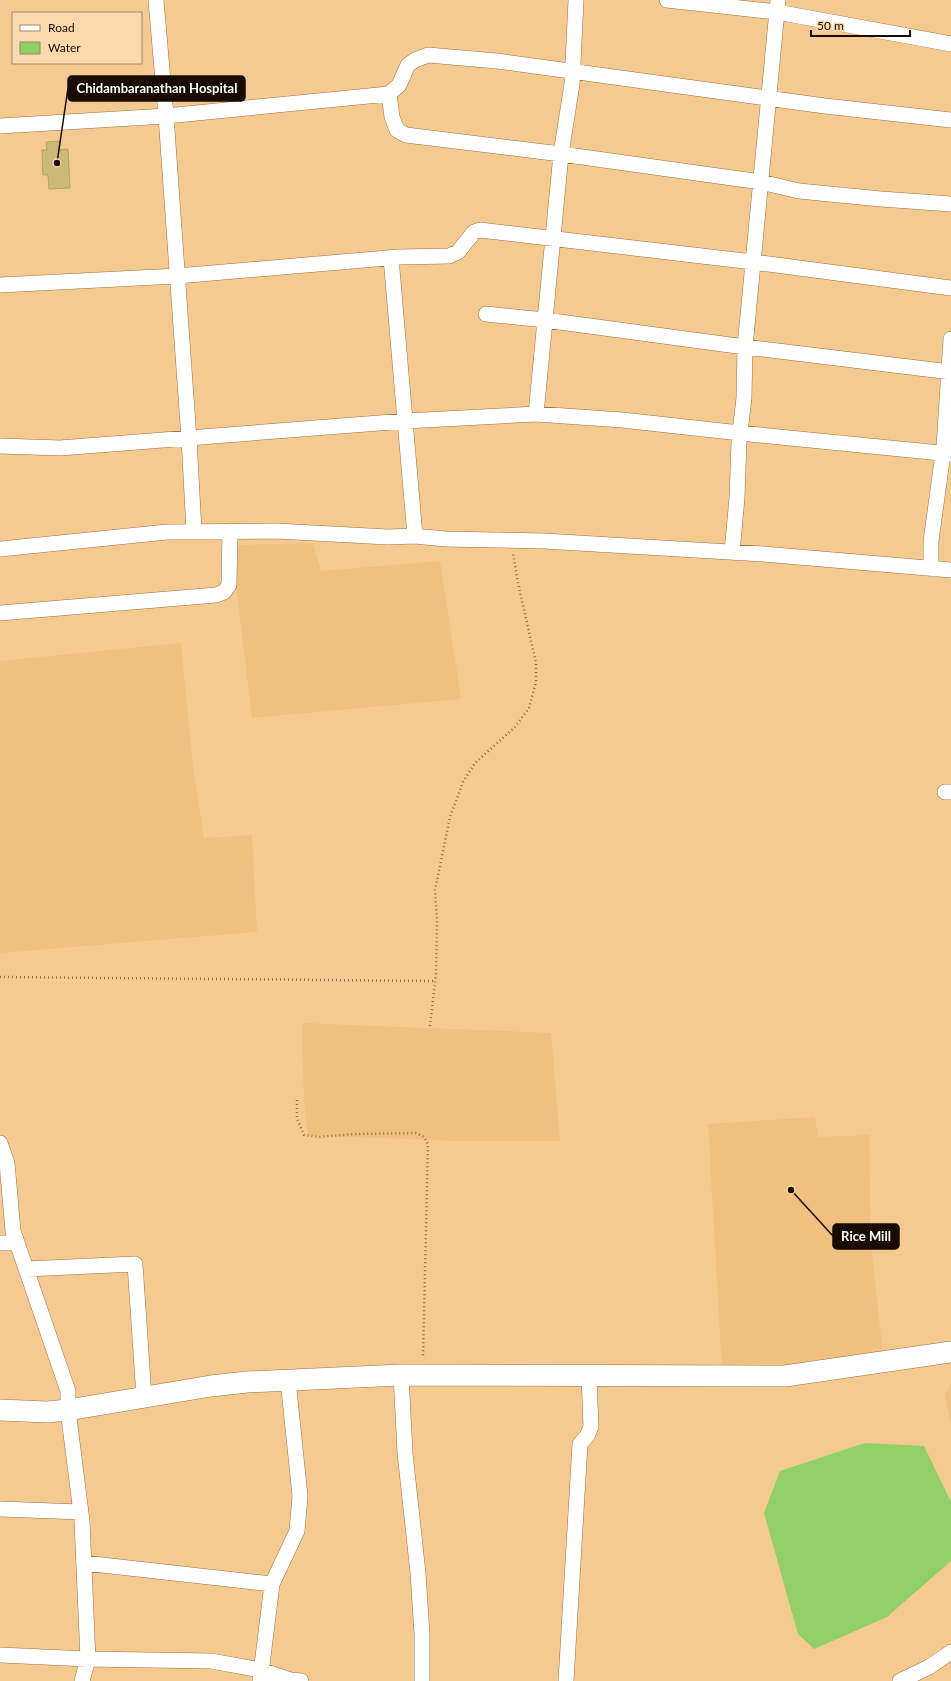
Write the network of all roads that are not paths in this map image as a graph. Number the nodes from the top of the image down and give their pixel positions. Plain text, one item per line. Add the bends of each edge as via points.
1 (156, 0) edge
2 (576, 0) edge
3 (667, 0) edge
4 (777, 6) edge
5 (951, 44) edge
6 (573, 72) junction
7 (390, 94) junction
8 (769, 97) junction
9 (166, 116) junction
10 (951, 120) edge
11 (0, 126) edge
12 (561, 154) junction
13 (761, 182) junction
14 (951, 204) edge
15 (553, 239) junction
16 (391, 258) junction
17 (753, 262) junction
18 (177, 276) junction
19 (0, 285) edge
20 (951, 288) edge
21 (486, 314) dead end
22 (545, 320) junction
23 (951, 339) edge
24 (745, 347) junction
25 (949, 371) edge
26 (536, 414) junction
27 (405, 421) junction
28 (740, 433) junction
29 (189, 439) junction
30 (0, 446) edge
31 (947, 453) edge
32 (194, 531) junction
33 (230, 531) junction
34 (415, 536) junction
35 (0, 549) edge
36 (732, 552) junction
37 (931, 569) junction
38 (951, 570) edge
39 (0, 612) edge
40 (1, 1148) edge
41 (0, 1243) edge
42 (17, 1243) junction
43 (26, 1269) junction
44 (951, 1352) edge
45 (401, 1375) junction
46 (589, 1376) junction
47 (288, 1380) junction
48 (144, 1397) junction
49 (0, 1410) edge
50 (68, 1410) junction
51 (0, 1509) edge
52 (81, 1512) junction
53 (84, 1563) junction
54 (272, 1584) junction
55 (951, 1652) edge
56 (0, 1655) edge
57 (88, 1659) junction
58 (260, 1675) edge
59 (82, 1681) edge
60 (301, 1681) edge
61 (422, 1681) edge
62 (566, 1681) edge
63 (900, 1681) edge

1 - 9 street
2 - 6 street
3 - 4 street
4 - 5 street
4 - 8 street
6 - 7 street via 428,55 408,65 399,85
6 - 8 street
6 - 12 street
7 - 9 street
7 - 12 street via 392,117 397,130 406,135
8 - 10 street
8 - 13 street
9 - 11 street
9 - 18 street
12 - 13 street
12 - 15 street
13 - 14 street via 799,191
13 - 17 street
15 - 16 street via 480,230 474,232 452,256
15 - 17 street
15 - 22 street
16 - 18 street
16 - 27 street
17 - 20 street
17 - 24 street
18 - 19 street
18 - 29 street
21 - 22 street
22 - 24 street
22 - 26 street
23 - 25 street
24 - 25 street
24 - 28 street
25 - 31 street
26 - 27 street
26 - 28 street via 622,420
27 - 29 street
27 - 34 street
28 - 31 street
28 - 36 street
29 - 30 street via 60,448
29 - 32 street
31 - 37 street via 931,541
32 - 33 street
32 - 35 street
33 - 34 street
33 - 39 street via 229,586 224,592 216,595
34 - 36 street
36 - 37 street
37 - 38 street
40 - 42 street via 7,1163 13,1231
41 - 42 street
42 - 43 street
43 - 48 street via 135,1264
43 - 50 street via 68,1391
44 - 46 main road via 785,1376
45 - 46 main road
45 - 47 main road
45 - 61 street via 405,1453 418,1573
46 - 62 street via 591,1427 580,1444
47 - 48 main road via 212,1386
47 - 54 street via 300,1496 297,1531
48 - 50 main road
49 - 50 main road
50 - 52 street
51 - 52 street
52 - 53 street
53 - 54 street
53 - 57 street
54 - 58 street
55 - 63 street via 929,1667
56 - 57 street
57 - 58 street via 211,1661
57 - 59 street
58 - 60 street

